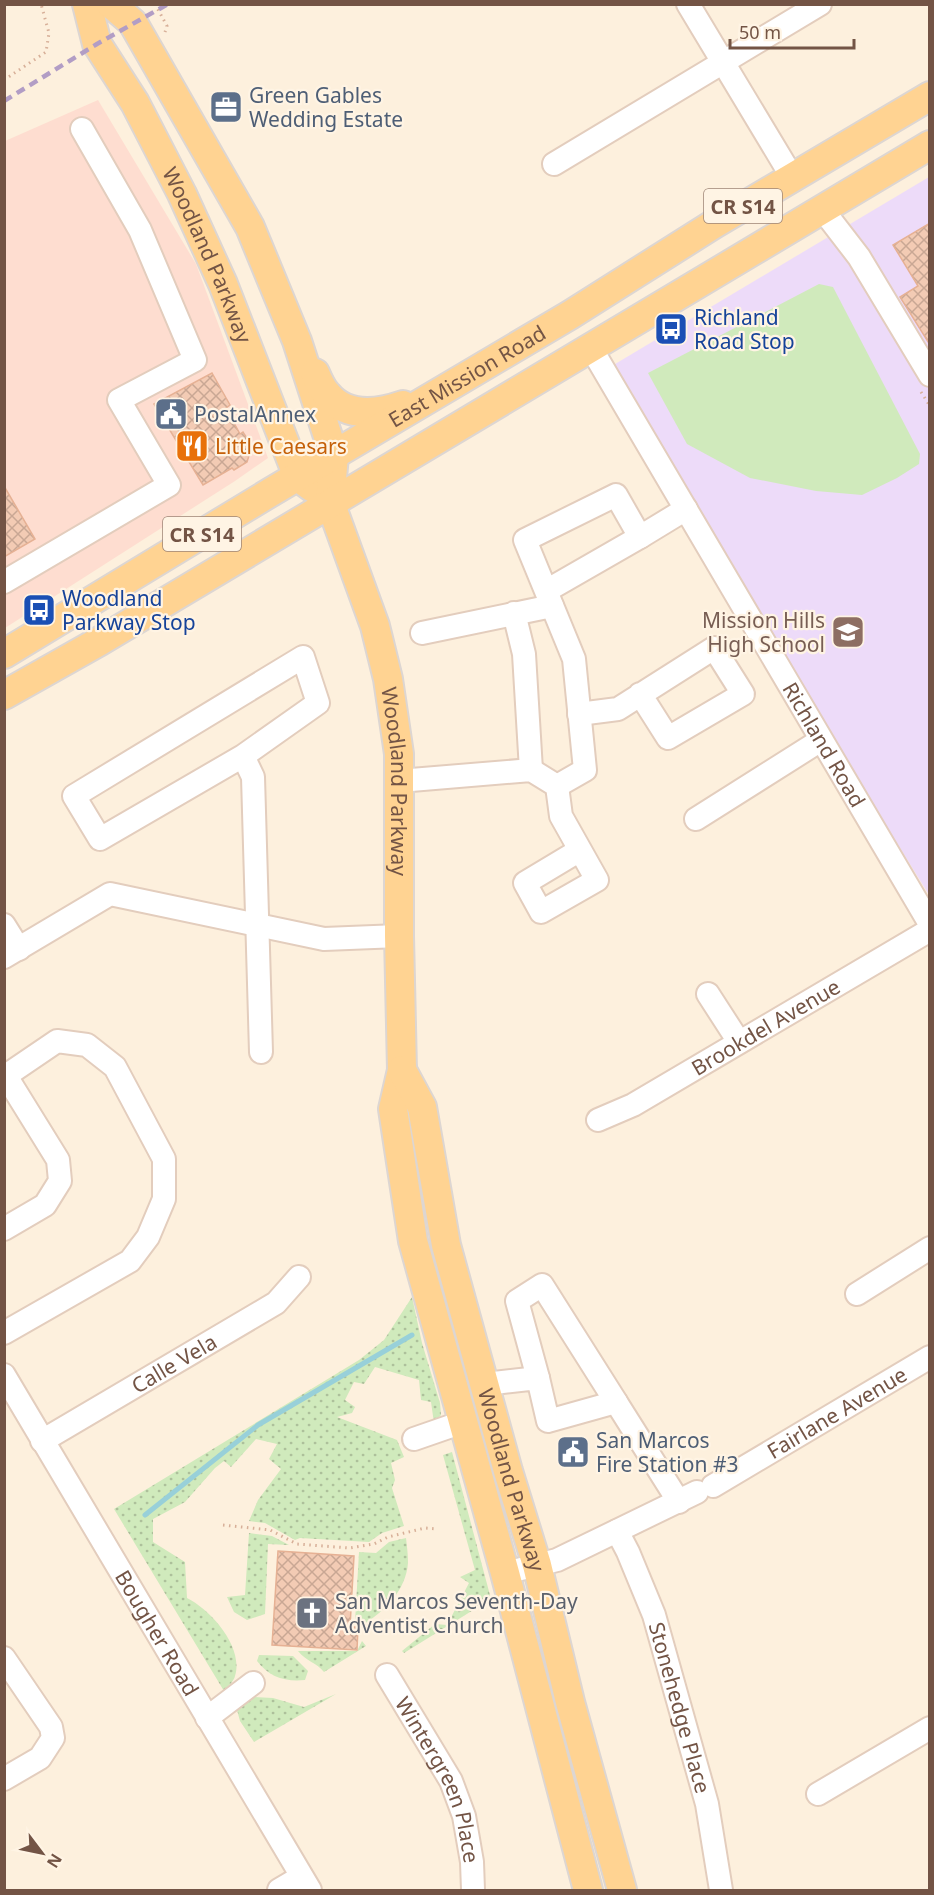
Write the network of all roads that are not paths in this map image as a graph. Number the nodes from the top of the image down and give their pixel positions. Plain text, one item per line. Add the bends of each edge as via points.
1 (87, 4) edge
2 (111, 4) edge
3 (688, 4) edge
4 (820, 4) edge
5 (724, 62) junction
6 (930, 96) edge
7 (82, 129) dead end
8 (930, 144) edge
9 (554, 164) dead end
10 (792, 177) junction
11 (822, 209) junction
12 (297, 341) junction
13 (591, 348) junction
14 (930, 375) edge
15 (444, 390) junction
16 (334, 455) junction
17 (298, 477) junction
18 (330, 502) junction
19 (686, 509) junction
20 (640, 537) junction
21 (4, 582) edge
22 (107, 591) junction
23 (549, 599) junction
24 (514, 613) junction
25 (422, 633) dead end
26 (4, 654) edge
27 (4, 676) edge
28 (640, 694) dead end
29 (4, 695) edge
30 (579, 714) junction
31 (821, 740) junction
32 (243, 756) junction
33 (531, 770) junction
34 (399, 781) junction
35 (557, 786) junction
36 (696, 819) dead end
37 (580, 850) dead end
38 (930, 924) edge
39 (4, 925) edge
40 (258, 925) junction
41 (930, 930) edge
42 (399, 936) junction
43 (12, 953) edge
44 (708, 994) dead end
45 (740, 1042) junction
46 (261, 1052) dead end
47 (402, 1070) junction
48 (5, 1076) edge
49 (598, 1120) dead end
50 (4, 1229) edge
51 (930, 1248) edge
52 (299, 1277) dead end
53 (856, 1294) dead end
54 (4, 1333) edge
55 (930, 1357) edge
56 (4, 1375) edge
57 (538, 1378) junction
58 (485, 1384) junction
59 (616, 1402) junction
60 (463, 1422) junction
61 (414, 1439) dead end
62 (42, 1441) junction
63 (696, 1493) junction
64 (617, 1531) junction
65 (537, 1565) junction
66 (505, 1573) junction
67 (4, 1658) edge
68 (387, 1675) dead end
69 (253, 1683) dead end
70 (207, 1718) junction
71 (930, 1728) edge
72 (4, 1779) edge
73 (818, 1794) dead end
74 (306, 1884) edge
75 (279, 1890) edge
76 (473, 1890) edge
77 (588, 1890) edge
78 (622, 1890) edge
79 (721, 1890) edge

1 - 17 main road, Woodland Parkway via 97,44 135,103 223,284
2 - 12 main road, Woodland Parkway via 134,23 250,227
3 - 5 street
4 - 5 street
5 - 9 street
5 - 10 street
6 - 10 main road, East Mission Road / CR S14
7 - 21 street via 140,230 195,360 119,400 169,485
8 - 11 main road, East Mission Road / CR S14
10 - 15 main road, East Mission Road / CR S14
11 - 13 main road, East Mission Road / CR S14
11 - 14 street via 859,257
12 - 15 main road via 327,395 353,411 386,410
12 - 16 main road, Woodland Parkway
13 - 18 main road, East Mission Road / CR S14
13 - 19 street, Richland Road
15 - 16 main road, East Mission Road / CR S14
16 - 17 main road, East Mission Road / CR S14
16 - 18 main road, Woodland Parkway
17 - 18 main road
17 - 22 main road, East Mission Road / CR S14
18 - 29 main road, East Mission Road / CR S14
18 - 34 main road, Woodland Parkway via 375,626 388,679
19 - 20 street
19 - 31 street, Richland Road
20 - 23 street
20 - 23 street via 616,495 525,540
22 - 26 main road, East Mission Road / CR S14
22 - 27 main road via 108,606
23 - 24 street
23 - 30 street via 574,660
24 - 25 street
24 - 33 street via 524,654
28 - 30 street via 618,709
30 - 35 street via 585,770
31 - 36 street
31 - 38 street, Richland Road
32 - 32 street via 100,839 74,796 303,657 318,703
32 - 40 street via 253,777
33 - 34 street
33 - 35 street
34 - 42 main road, Woodland Parkway
35 - 37 street via 561,816
39 - 43 street
40 - 42 street via 324,939
40 - 43 street via 110,894
40 - 46 street
41 - 45 street, Brookdel Avenue
42 - 47 main road, Woodland Parkway
44 - 45 street
45 - 49 street, Brookdel Avenue via 633,1105
47 - 58 main road, Woodland Parkway via 422,1107 446,1245
47 - 60 main road, Woodland Parkway via 393,1109 413,1241
48 - 50 street via 58,1160 60,1181 45,1205
48 - 54 street via 57,1041 87,1045 114,1067 164,1159 164,1199 148,1237 130,1261
51 - 53 street
52 - 62 street, Calle Vela via 276,1303
55 - 63 street, Fairlane Avenue
56 - 62 street, Bougher Road
57 - 58 street
57 - 59 street via 548,1421
57 - 59 street via 517,1301 542,1285
58 - 65 main road, Woodland Parkway
59 - 63 street
60 - 61 street
60 - 66 main road, Woodland Parkway
62 - 70 street, Bougher Road
63 - 64 street, Fairlane Avenue
64 - 65 street, Fairlane Avenue via 557,1560
64 - 79 street, Stonehedge Place via 654,1615 707,1804
65 - 66 street, Fairlane Avenue
65 - 78 main road, Woodland Parkway
66 - 77 main road, Woodland Parkway
67 - 72 street via 51,1727 53,1738 40,1758
68 - 76 street, Wintergreen Place via 451,1781 464,1816
69 - 70 street
70 - 74 street, Bougher Road
71 - 73 street
74 - 75 street

